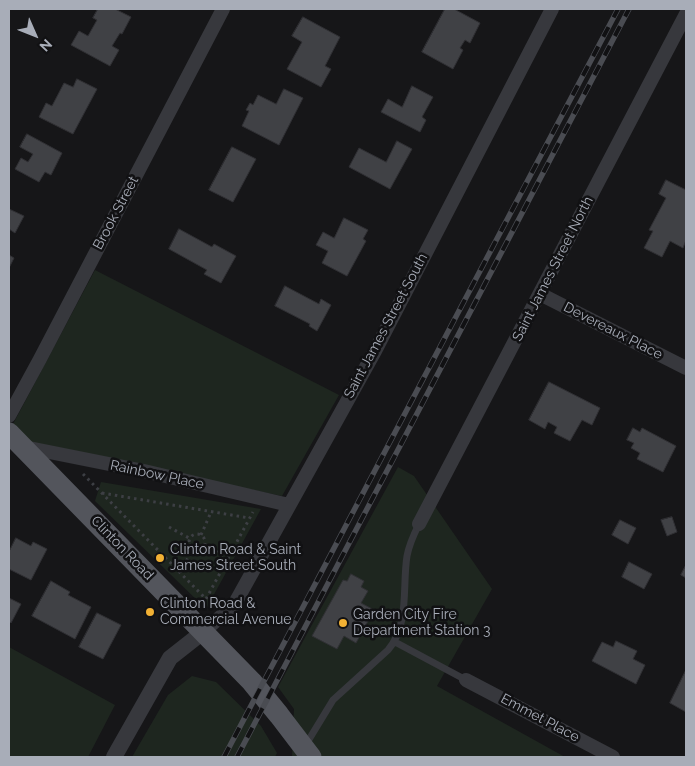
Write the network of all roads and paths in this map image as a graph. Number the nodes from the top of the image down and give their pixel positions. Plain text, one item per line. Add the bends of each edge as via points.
1 (223, 9) edge
2 (552, 9) edge
3 (686, 14) edge
4 (540, 294) junction
5 (686, 368) edge
6 (12, 434) edge
7 (65, 455) junction
8 (102, 493) junction
9 (260, 498) junction
10 (289, 505) junction
11 (211, 512) junction
12 (250, 518) junction
13 (419, 524) joint
14 (169, 527) dead end
15 (201, 534) junction
16 (189, 538) junction
17 (204, 545) junction
18 (193, 549) junction
19 (228, 558) junction
20 (180, 572) junction
21 (203, 632) junction
22 (395, 642) junction
23 (466, 680) joint
24 (307, 753) edge
25 (114, 757) edge
26 (613, 757) edge

1 - 6 street, Brook Street via 45,350
2 - 10 street, Saint James Street South via 375,351
3 - 4 street, Saint James Street North
4 - 5 street, Devereaux Place
4 - 13 street, Saint James Street North
6 - 7 street, Rainbow Place
6 - 21 main road, Clinton Road
7 - 8 path
7 - 9 street, Rainbow Place
8 - 11 path
8 - 20 path
9 - 10 street, Rainbow Place
9 - 12 path
10 - 21 street, Saint James Street South via 234,605
11 - 12 path
11 - 15 path
12 - 19 path
13 - 22 lane via 407,553 403,616
14 - 16 path
15 - 16 path
15 - 17 path
16 - 18 path
17 - 18 path via 199,550
17 - 19 path
18 - 20 path
19 - 20 path via 206,599
21 - 24 main road, Clinton Road via 252,682
21 - 25 street via 170,658
22 - 23 lane
22 - 24 lane via 333,700
23 - 26 street, Emmet Place

